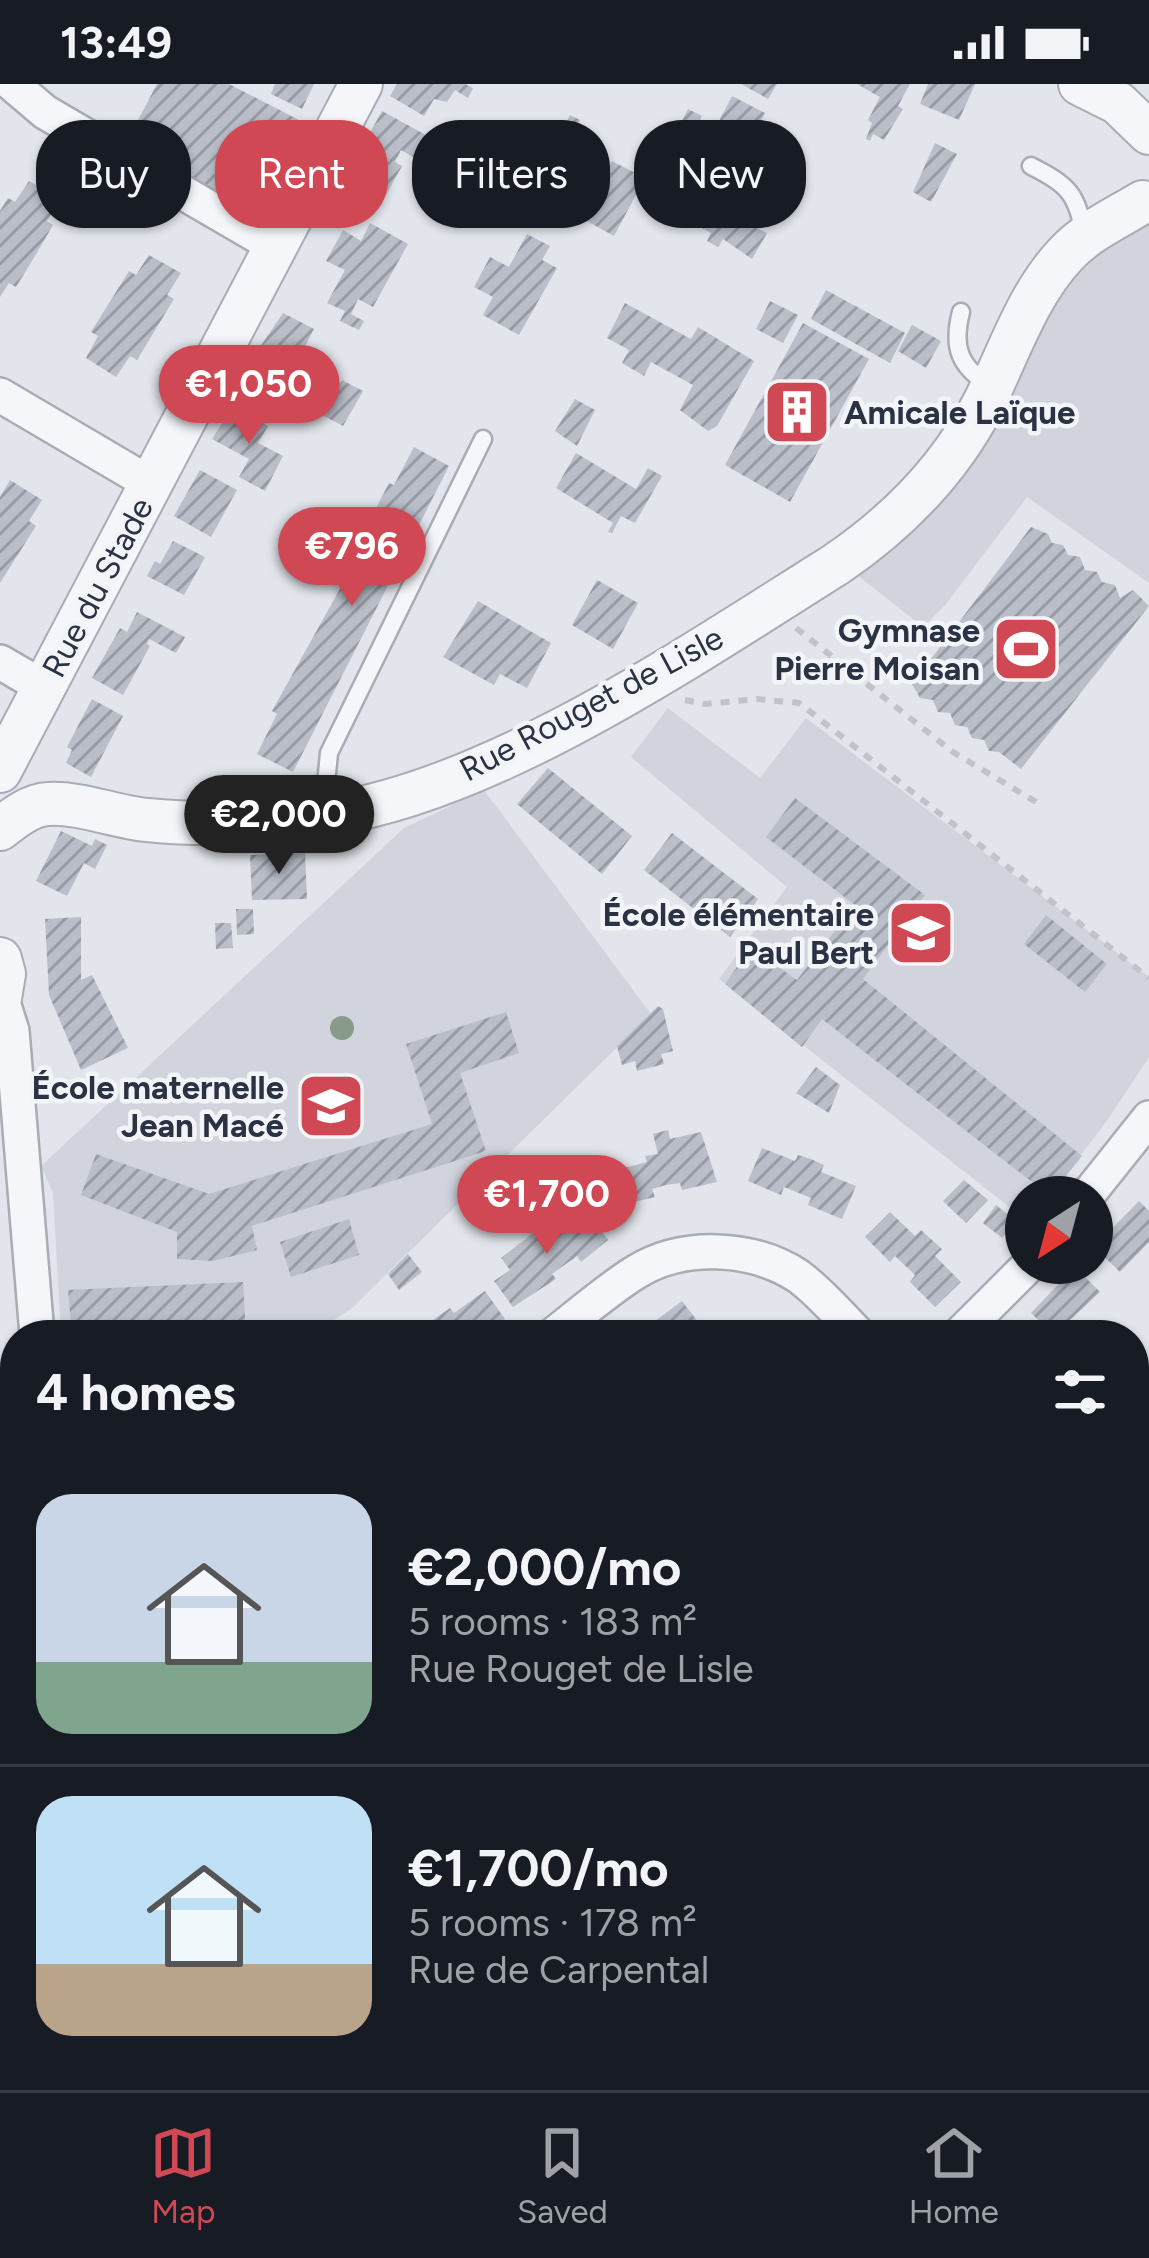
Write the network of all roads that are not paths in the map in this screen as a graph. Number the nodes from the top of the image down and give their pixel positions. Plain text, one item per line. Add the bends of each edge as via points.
1 (12, 84) edge
2 (361, 84) edge
3 (1080, 84) edge
4 (1149, 133) edge
5 (1149, 147) edge
6 (1030, 166) dead end
7 (1146, 205) edge
8 (1085, 238) junction
9 (273, 245) junction
10 (961, 312) dead end
11 (992, 386) junction
12 (0, 395) edge
13 (483, 439) dead end
14 (151, 484) junction
15 (0, 662) edge
16 (34, 706) junction
17 (0, 771) edge
18 (46, 804) junction
19 (333, 814) junction
20 (0, 829) edge
21 (0, 959) edge
22 (1, 997) edge
23 (1149, 1118) edge
24 (0, 1156) edge
25 (1103, 1176) edge
26 (1009, 1284) edge
27 (17, 1320) edge
28 (36, 1320) edge
29 (573, 1320) edge
30 (843, 1320) edge
31 (974, 1320) edge

1 - 9 street via 45,112
2 - 9 street, Rue du Stade
3 - 4 street via 1118,103
5 - 7 street via 1136,176
6 - 8 lane via 1066,184
7 - 8 street, Rue Rouget de Lisle
8 - 11 street, Rue Rouget de Lisle via 1047,278
9 - 14 street, Rue du Stade
10 - 11 lane via 956,349
11 - 19 street, Rue Rouget de Lisle via 950,459 864,545 653,676 497,759
12 - 14 street
13 - 19 lane via 329,753
14 - 16 street, Rue du Stade
15 - 16 street
16 - 17 street, Rue du Stade
16 - 18 street via 29,765
18 - 19 street, Rue Rouget de Lisle via 148,820 247,823
18 - 20 street
21 - 22 street
22 - 28 street via 12,1031
23 - 25 street
24 - 27 street
26 - 31 street
29 - 30 street via 639,1270 728,1251 799,1277

